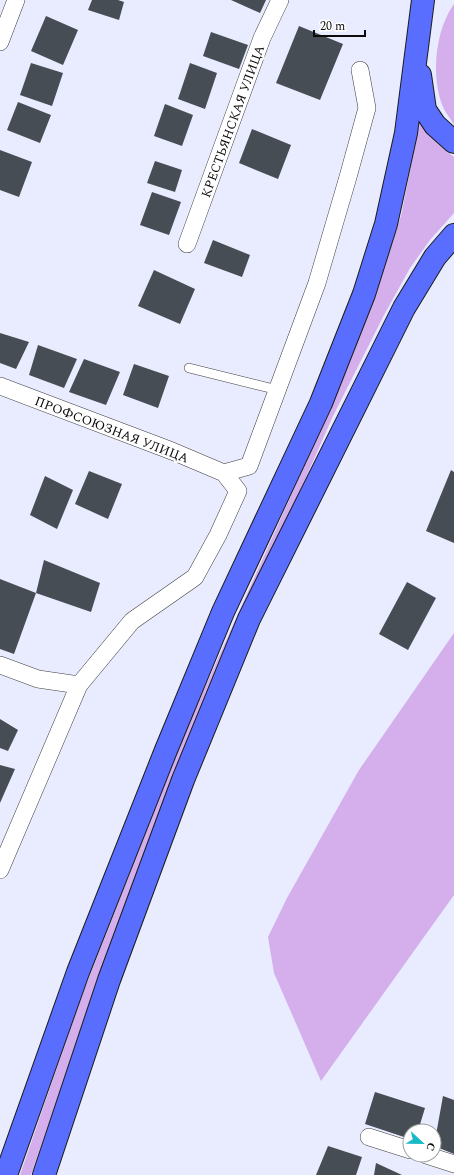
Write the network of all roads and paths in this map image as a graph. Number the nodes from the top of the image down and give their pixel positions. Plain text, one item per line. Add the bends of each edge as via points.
1 (16, 0) edge
2 (280, 0) edge
3 (422, 0) edge
4 (416, 40) junction
5 (0, 42) edge
6 (360, 70) dead end
7 (454, 142) edge
8 (454, 235) edge
9 (187, 244) dead end
10 (189, 368) dead end
11 (0, 386) edge
12 (278, 390) junction
13 (224, 473) junction
14 (0, 665) edge
15 (78, 685) junction
16 (0, 870) edge
17 (369, 1137) dead end
18 (402, 1147) edge
19 (442, 1160) edge
20 (454, 1164) edge
21 (6, 1175) edge
22 (44, 1175) edge

1 - 5 street
2 - 9 street, КРЕСТЬЯНСКАЯ УЛИЦА via 262,38
3 - 4 main road
4 - 7 main road via 425,110 435,125
4 - 21 main road via 406,133 386,224 364,294 321,403 223,612 166,750 78,972
6 - 12 street via 367,108 317,283
8 - 22 main road via 435,257 404,308 249,619 183,780 117,958
10 - 12 lane
11 - 13 street, ПРОФСОЮЗНАЯ УЛИЦА
12 - 13 street via 249,466
13 - 15 street via 238,491 195,577 132,621
14 - 15 street via 38,679
15 - 16 street
17 - 18 street
19 - 20 street

